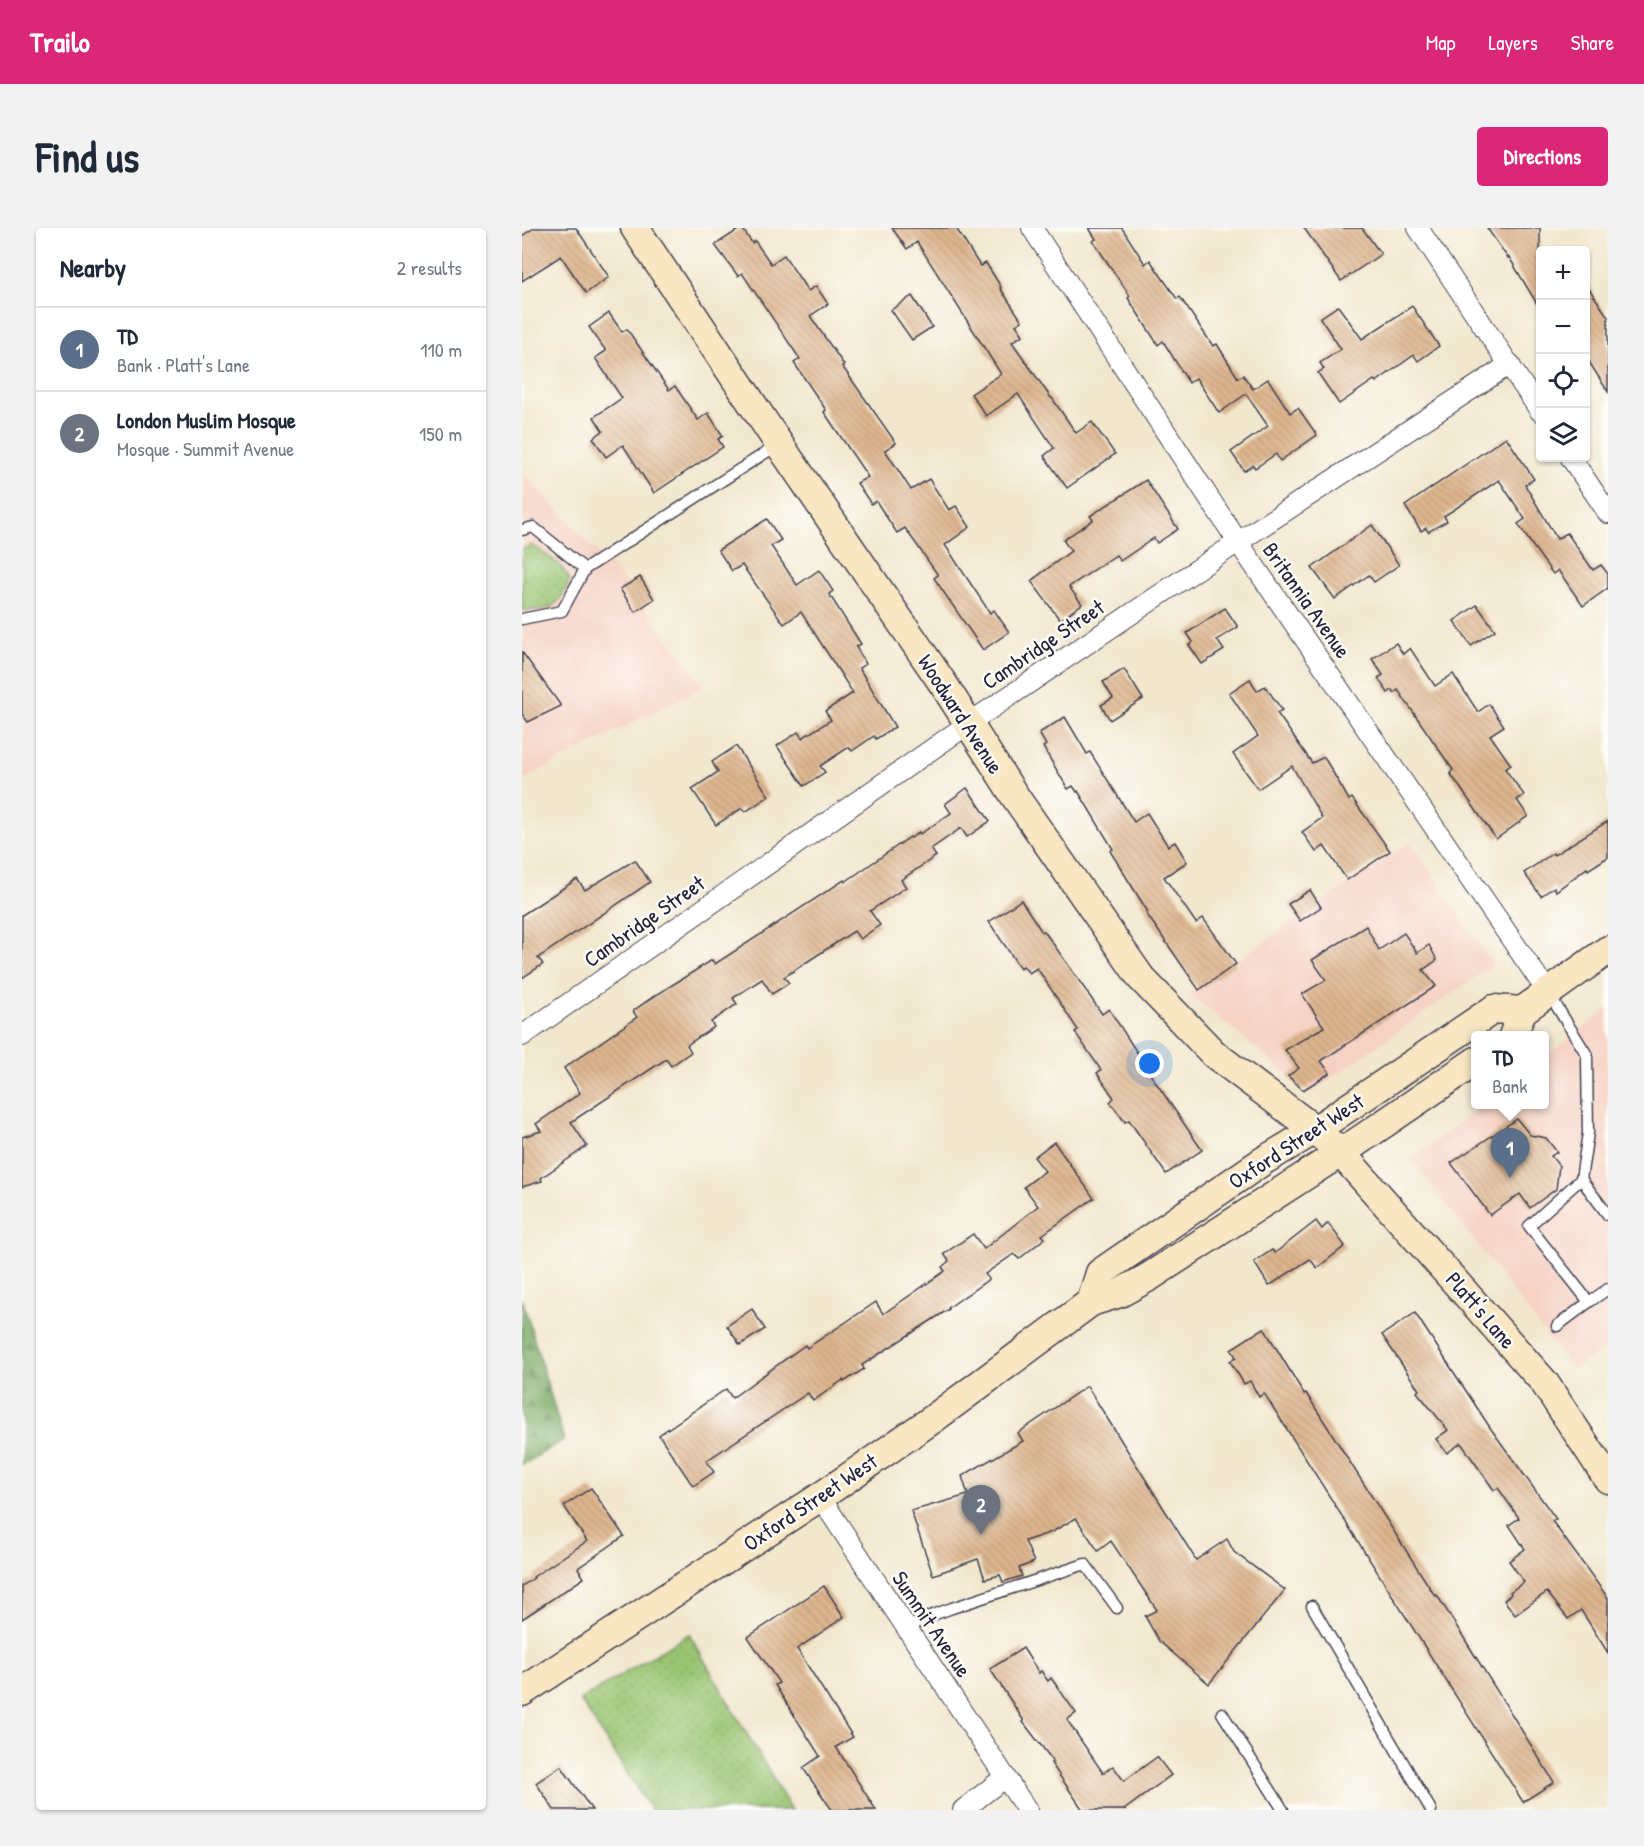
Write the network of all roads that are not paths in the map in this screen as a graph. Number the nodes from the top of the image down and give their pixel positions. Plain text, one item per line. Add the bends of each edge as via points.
1 (635, 228) edge
2 (1032, 228) edge
3 (1418, 228) edge
4 (1510, 364) junction
5 (1538, 408) edge
6 (779, 444) junction
7 (1574, 462) edge
8 (1608, 513) edge
9 (522, 530) edge
10 (1238, 542) junction
11 (585, 569) junction
12 (522, 619) edge
13 (968, 724) junction
14 (1608, 950) edge
15 (1549, 994) junction
16 (1518, 1023) edge
17 (522, 1036) edge
18 (1471, 1064) edge
19 (1315, 1130) junction
20 (1340, 1152) junction
21 (1581, 1179) junction
22 (1608, 1215) edge
23 (1608, 1289) edge
24 (1091, 1302) junction
25 (1588, 1302) junction
26 (1557, 1326) dead end
27 (1608, 1479) edge
28 (820, 1497) junction
29 (1312, 1606) dead end
30 (1117, 1608) dead end
31 (908, 1630) junction
32 (522, 1692) edge
33 (1222, 1713) dead end
34 (1005, 1777) junction
35 (963, 1810) edge
36 (1027, 1810) edge
37 (1283, 1810) edge
38 (1431, 1810) edge

1 - 6 main road, Woodward Avenue
2 - 10 street, Britannia Avenue
3 - 4 street
4 - 5 street
4 - 10 street, Cambridge Street
6 - 11 lane
6 - 13 main road, Woodward Avenue
7 - 8 street
9 - 11 lane via 533,527
10 - 13 street, Cambridge Street
10 - 15 street, Britannia Avenue
11 - 12 lane via 562,611
13 - 17 street, Cambridge Street
13 - 19 main road, Woodward Avenue via 1141,978 1214,1054
14 - 15 main road, Oxford Street West
15 - 16 main road, Oxford Street West
15 - 21 lane via 1587,1055 1588,1133
16 - 19 main road, Oxford Street West via 1494,1010
18 - 20 main road, Oxford Street West
19 - 20 main road, Woodward Avenue
19 - 24 main road, Oxford Street West via 1100,1273
20 - 24 main road, Oxford Street West via 1149,1277 1120,1293
20 - 27 main road, Platt's Lane via 1544,1382
21 - 22 lane
21 - 25 lane via 1529,1226
23 - 25 lane
24 - 28 main road, Oxford Street West
25 - 26 lane
28 - 31 street, Summit Avenue
28 - 32 main road, Oxford Street West
29 - 38 lane
30 - 31 lane via 1085,1564 922,1619
31 - 34 street, Summit Avenue
33 - 37 lane
34 - 35 street
34 - 36 street, Summit Avenue

